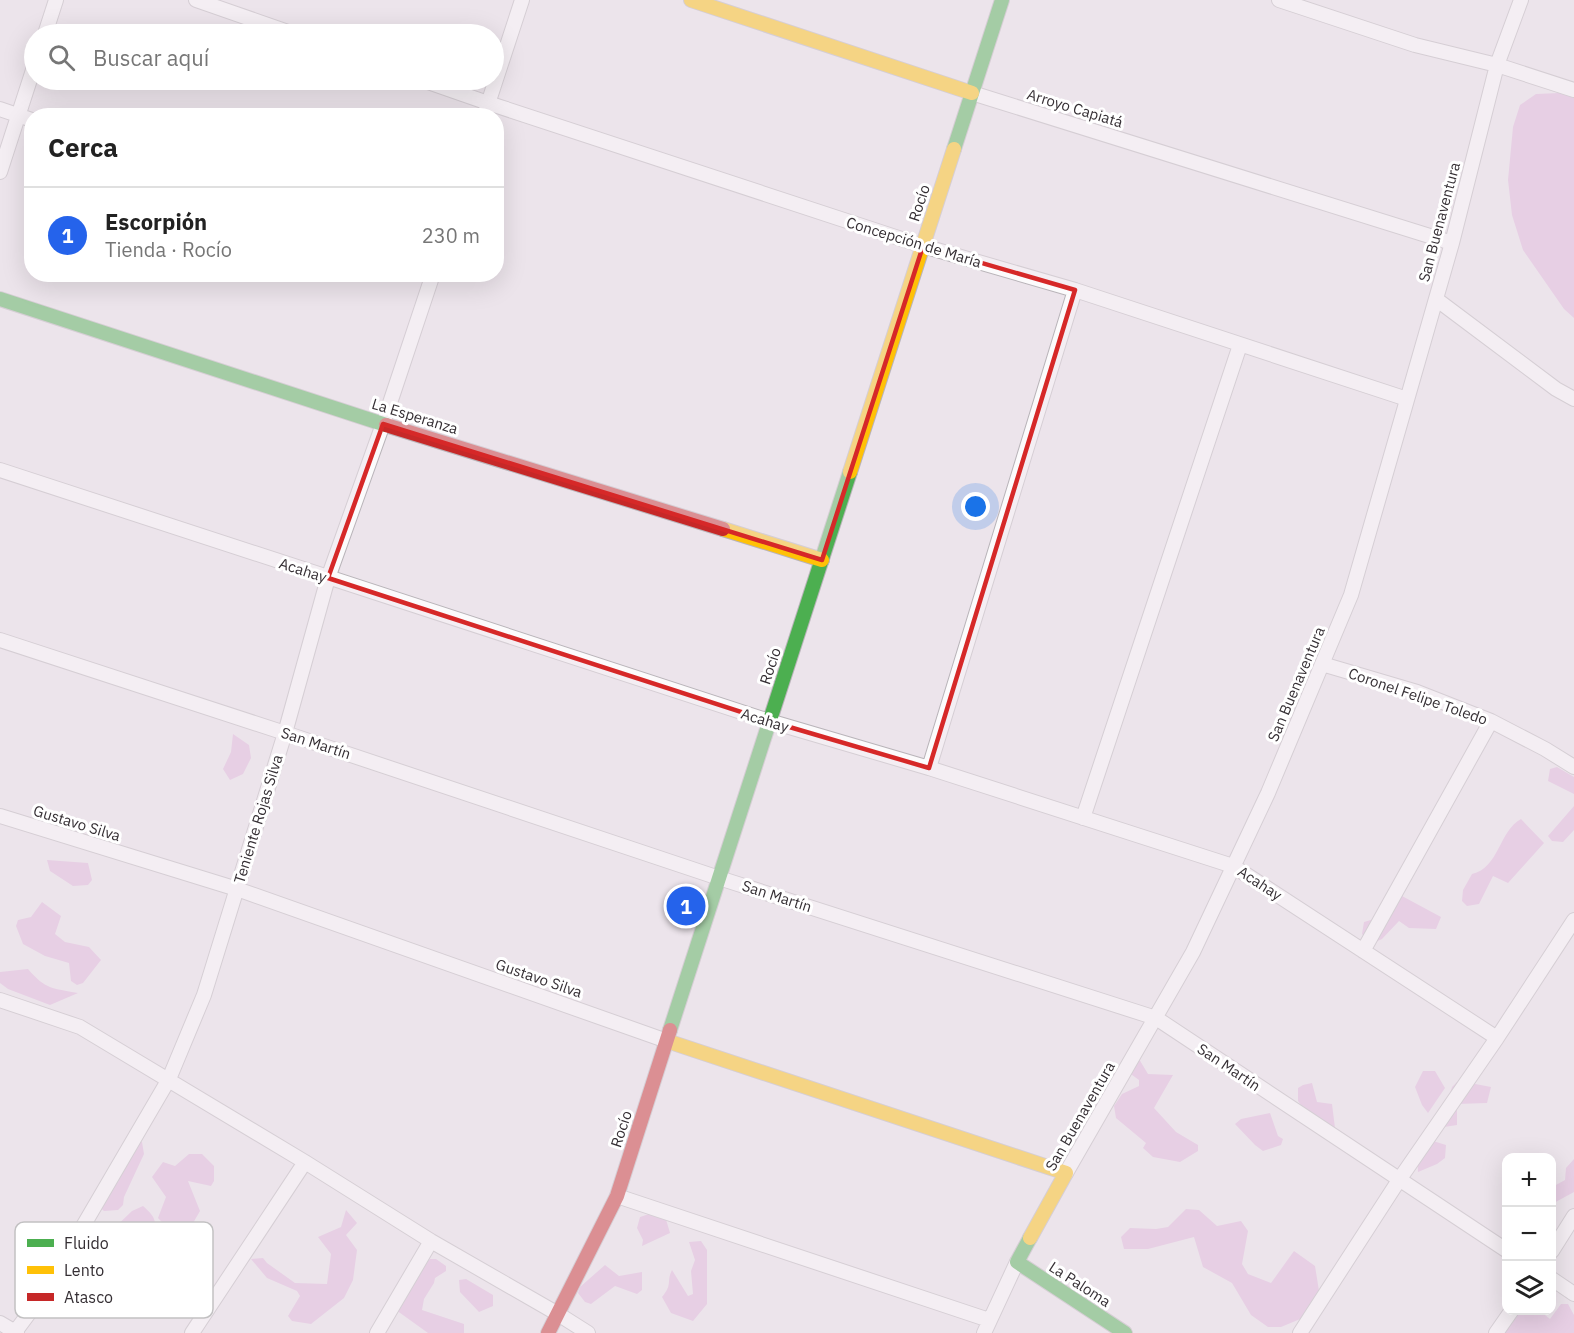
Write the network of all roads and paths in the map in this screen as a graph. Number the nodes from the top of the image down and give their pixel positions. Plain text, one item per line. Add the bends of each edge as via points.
1 (56, 0) edge
2 (196, 0) edge
3 (522, 0) edge
4 (690, 0) edge
5 (1002, 0) edge
6 (1279, 0) edge
7 (1521, 0) edge
8 (48, 24) edge
9 (265, 24) edge
10 (504, 54) edge
11 (1497, 65) junction
12 (30, 90) edge
13 (444, 90) edge
14 (492, 90) edge
15 (1574, 90) edge
16 (972, 93) junction
17 (27, 108) edge
18 (484, 108) edge
19 (486, 108) edge
20 (0, 109) edge
21 (504, 115) edge
22 (24, 117) edge
23 (24, 119) edge
24 (0, 172) edge
25 (1452, 243) junction
26 (923, 246) junction
27 (430, 282) edge
28 (1075, 290) junction
29 (0, 299) edge
30 (1436, 299) junction
31 (1240, 345) junction
32 (1407, 399) junction
33 (1574, 399) edge
34 (383, 424) junction
35 (0, 470) edge
36 (822, 560) junction
37 (328, 578) junction
38 (0, 640) edge
39 (1322, 664) junction
40 (769, 721) junction
41 (1491, 721) junction
42 (285, 733) junction
43 (1574, 767) edge
44 (929, 768) junction
45 (0, 816) edge
46 (1083, 818) junction
47 (1233, 866) junction
48 (719, 878) junction
49 (237, 889) junction
50 (1574, 920) edge
51 (1363, 951) junction
52 (0, 1000) edge
53 (1156, 1018) junction
54 (1497, 1038) junction
55 (666, 1041) junction
56 (168, 1079) junction
57 (305, 1162) junction
58 (1066, 1173) junction
59 (1399, 1180) junction
60 (617, 1196) junction
61 (1574, 1216) edge
62 (85, 1222) edge
63 (431, 1241) junction
64 (1556, 1243) edge
65 (1502, 1247) edge
66 (1017, 1262) junction
67 (1556, 1282) edge
68 (1574, 1294) edge
69 (213, 1301) edge
70 (558, 1314) junction
71 (1509, 1315) edge
72 (26, 1318) edge
73 (202, 1318) edge
74 (0, 1323) edge
75 (987, 1326) edge
76 (1109, 1329) edge
77 (16, 1332) edge
78 (192, 1333) edge
79 (377, 1333) edge
80 (548, 1333) edge
81 (588, 1333) edge
82 (1125, 1333) edge
83 (1300, 1333) edge
84 (1496, 1333) edge

1 - 8 street
2 - 9 street
3 - 10 street
4 - 16 street, Arroyo Capiatá
5 - 16 street, Rocío
6 - 11 street via 1415,45
7 - 11 street, San Buenaventura
11 - 15 street
11 - 25 street, San Buenaventura
12 - 17 street
13 - 18 street, Concepción de María
14 - 19 street
16 - 25 street, Arroyo Capiatá
16 - 26 street, Rocío
20 - 22 street
21 - 26 street, Concepción de María
23 - 24 street
25 - 30 street, San Buenaventura
26 - 28 street, Concepción de María
26 - 36 street, Rocío
27 - 34 street, Teniente Rojas Silva
28 - 31 street, Concepción de María
28 - 44 street
29 - 34 street, La Esperanza
30 - 32 street, San Buenaventura
30 - 33 street
31 - 32 street, Concepción de María
31 - 46 street
32 - 39 street, San Buenaventura via 1351,595
34 - 36 street, La Esperanza
34 - 37 street, Teniente Rojas Silva
35 - 37 street, Acahay
36 - 40 street, Rocío
37 - 40 street, Acahay
37 - 42 street, Teniente Rojas Silva
38 - 42 street, San Martín
39 - 41 street, Coronel Felipe Toledo via 1418,692
39 - 47 street, San Buenaventura
40 - 44 street, Acahay
40 - 48 street, Rocío
41 - 43 street, Coronel Felipe Toledo
41 - 51 street
42 - 48 street, San Martín
42 - 49 street, Teniente Rojas Silva
44 - 46 street, Acahay
45 - 49 street, Gustavo Silva
46 - 47 street, Acahay
47 - 51 street, Acahay
47 - 53 street, San Buenaventura via 1193,952
48 - 53 street, San Martín
48 - 55 street, Rocío
49 - 55 street, Gustavo Silva
49 - 56 street, Teniente Rojas Silva via 204,995
50 - 54 street
51 - 54 street, Acahay
52 - 56 street via 80,1026
53 - 58 street, San Buenaventura
53 - 59 street, San Martín
54 - 59 street
55 - 58 street, Gustavo Silva
55 - 60 street, Rocío
56 - 57 street
56 - 62 street, Teniente Rojas Silva
57 - 63 street
57 - 69 street
58 - 66 street, San Buenaventura
59 - 65 street, San Martín
59 - 83 street
60 - 70 street, Rocío
60 - 75 street
61 - 64 street
63 - 70 street
63 - 79 street
66 - 75 street, San Buenaventura
66 - 76 street, La Paloma
67 - 68 street
70 - 80 street, Rocío
70 - 81 street
71 - 84 street
72 - 77 street, Teniente Rojas Silva
73 - 78 street
74 - 77 street
76 - 82 street, La Paloma

